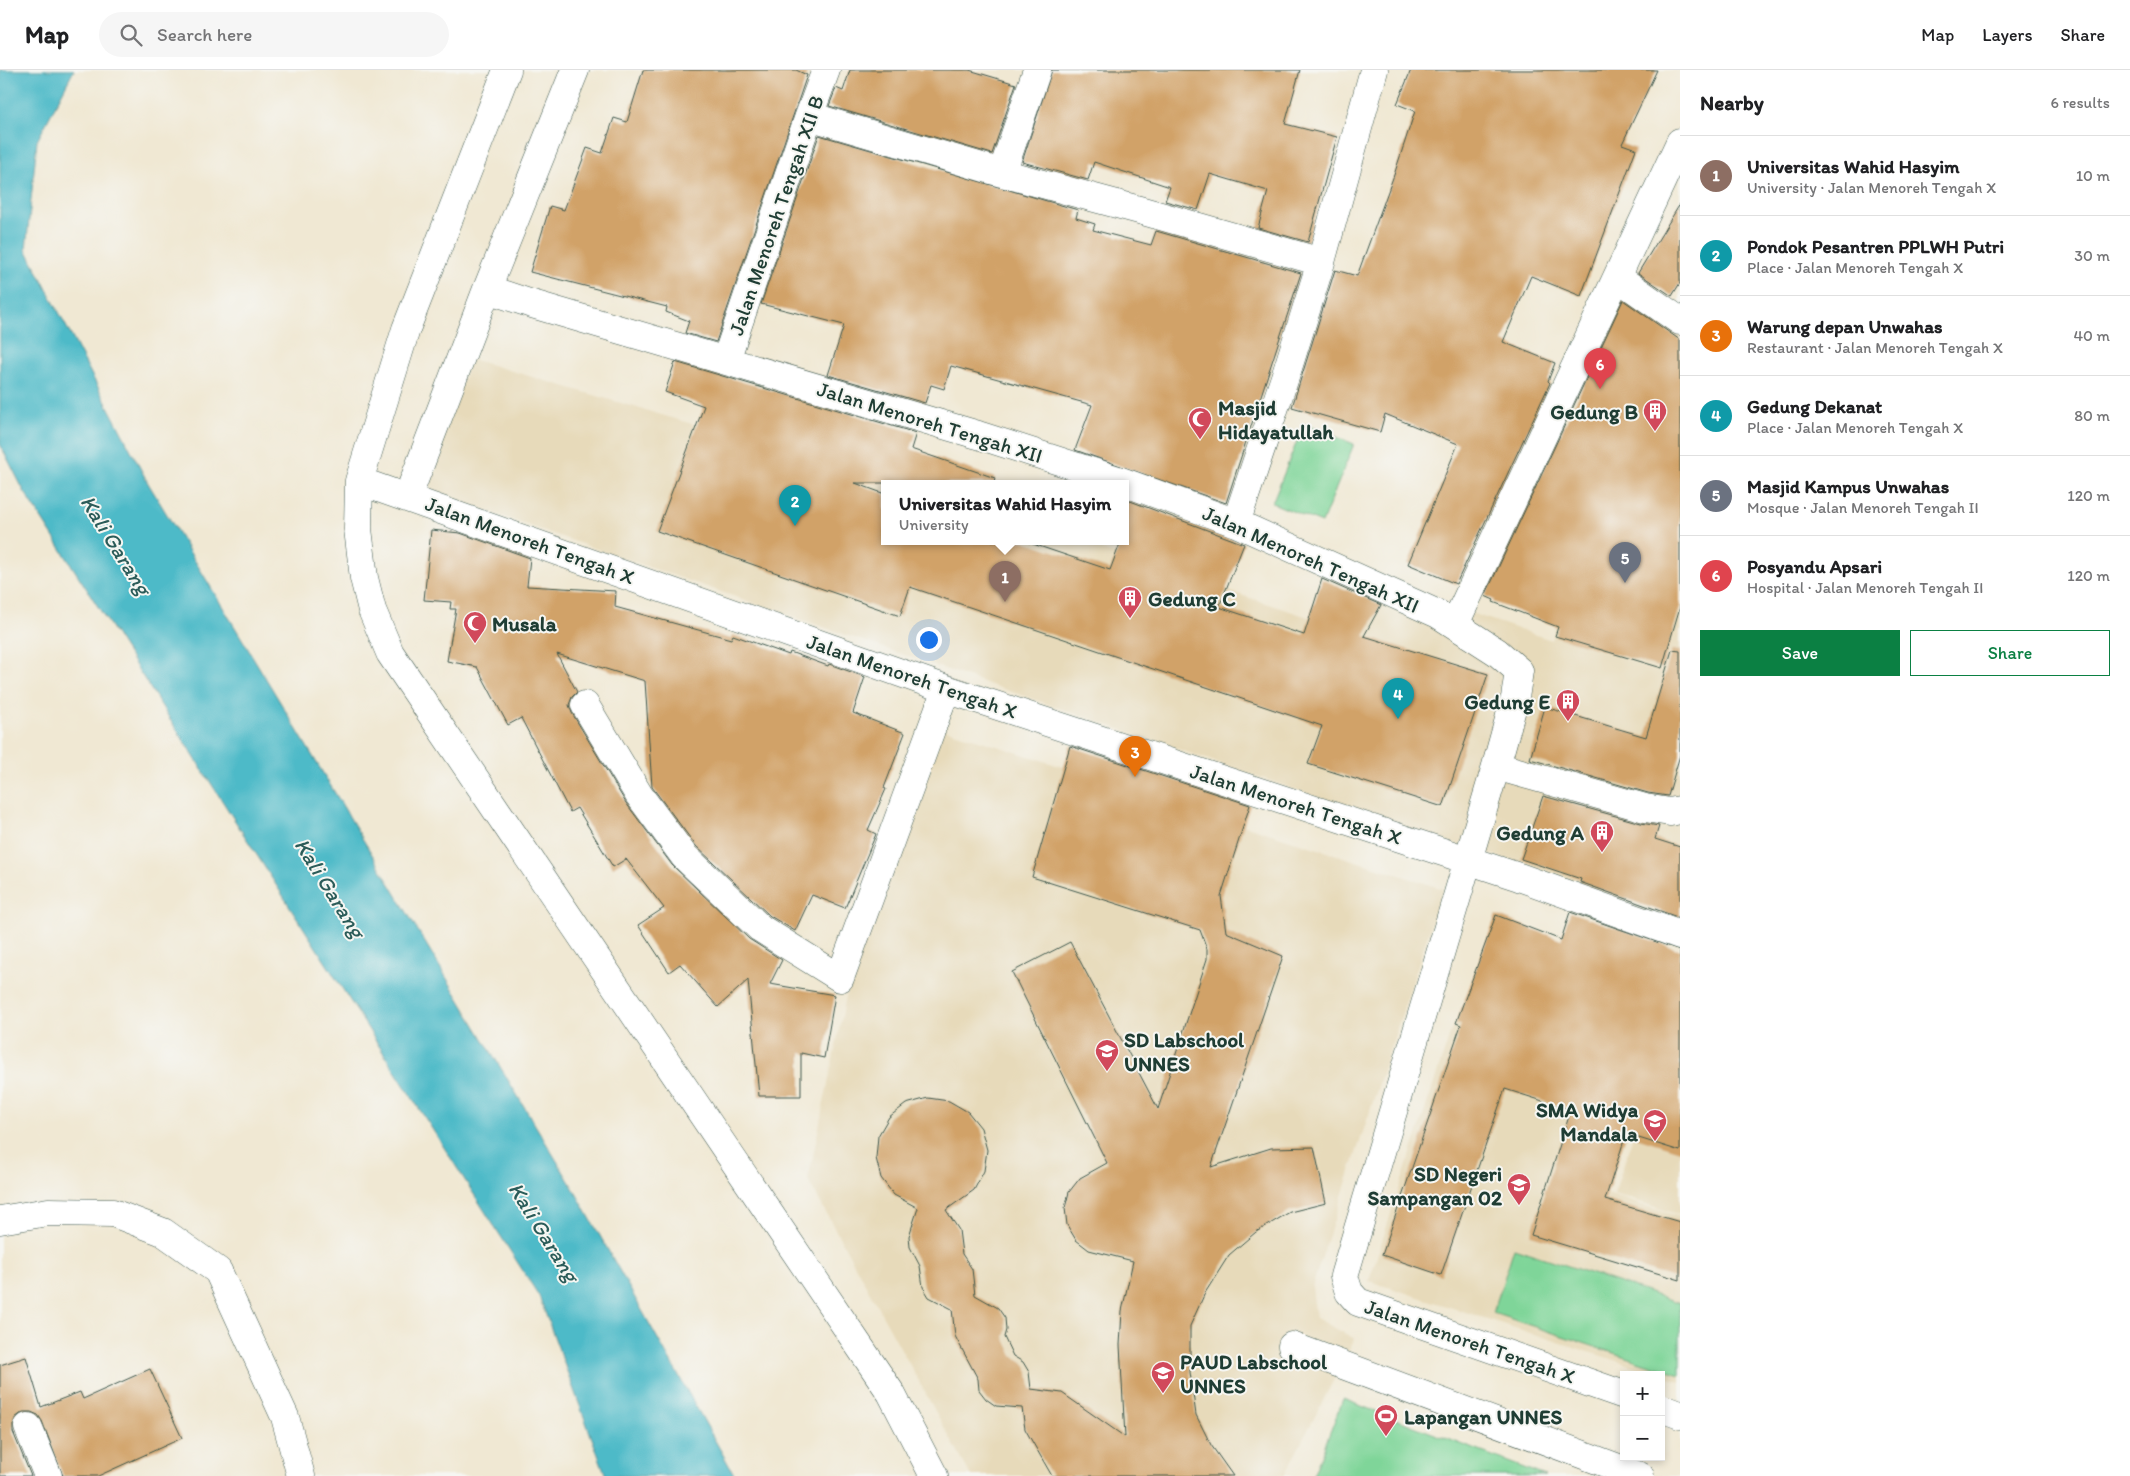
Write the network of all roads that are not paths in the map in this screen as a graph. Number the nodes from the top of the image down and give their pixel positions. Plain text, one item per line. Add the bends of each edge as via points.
1 (507, 70) edge
2 (575, 70) edge
3 (826, 70) edge
4 (1037, 70) edge
5 (1374, 70) edge
6 (809, 116) junction
7 (1678, 153) edge
8 (1002, 173) junction
9 (1321, 262) junction
10 (1617, 277) junction
11 (487, 288) junction
12 (1680, 321) edge
13 (726, 360) junction
14 (359, 480) junction
15 (1118, 480) edge
16 (1129, 484) edge
17 (408, 496) junction
18 (1236, 523) junction
19 (1455, 624) junction
20 (1518, 671) joint
21 (946, 689) junction
22 (585, 705) dead end
23 (1496, 766) junction
24 (1680, 810) edge
25 (1467, 860) junction
26 (1680, 935) edge
27 (0, 1220) edge
28 (1292, 1346) dead end
29 (1620, 1394) edge
30 (1665, 1409) edge
31 (1680, 1415) edge
32 (28, 1427) dead end
33 (48, 1476) edge
34 (301, 1476) edge
35 (934, 1476) edge
36 (1640, 1476) edge

1 - 14 street via 406,329
2 - 11 street
3 - 6 street, Jalan Menoreh Tengah XII B
4 - 8 street
5 - 9 street
6 - 8 street
6 - 13 street, Jalan Menoreh Tengah XII B
7 - 10 street
8 - 9 street
9 - 18 street
10 - 12 street
10 - 19 street
11 - 13 street, Jalan Menoreh Tengah XII via 528,303
11 - 17 street
13 - 15 street, Jalan Menoreh Tengah XII
14 - 17 street, Jalan Menoreh Tengah X
14 - 35 street via 358,529 364,578 372,610 390,652 891,1393
16 - 18 street, Jalan Menoreh Tengah XII
17 - 21 street, Jalan Menoreh Tengah X
18 - 19 street, Jalan Menoreh Tengah XII
19 - 20 street, Jalan Menoreh Tengah XII via 1498,652
20 - 23 street, Jalan Menoreh Tengah X via 1515,698
21 - 22 street via 840,978 760,928 684,856 639,795
21 - 25 street, Jalan Menoreh Tengah X
23 - 24 street via 1645,808 1670,812
23 - 25 street, Jalan Menoreh Tengah X
25 - 26 street, Jalan Menoreh Tengah X
25 - 29 street, Jalan Menoreh Tengah X via 1344,1276 1349,1292 1358,1302
27 - 34 street via 48,1212 113,1214 163,1232 218,1270 285,1417
28 - 36 street
30 - 31 street
32 - 33 street

